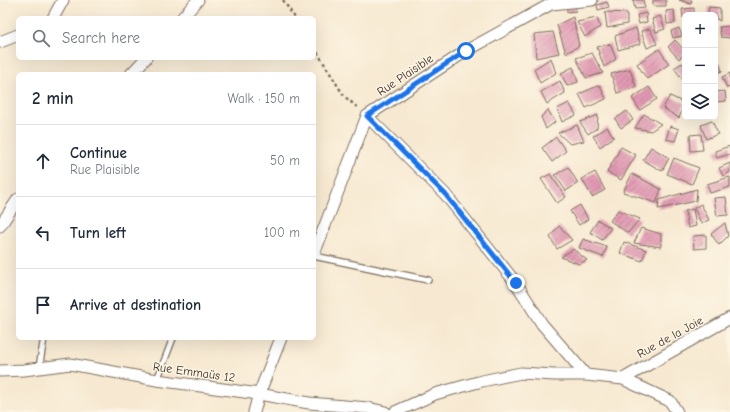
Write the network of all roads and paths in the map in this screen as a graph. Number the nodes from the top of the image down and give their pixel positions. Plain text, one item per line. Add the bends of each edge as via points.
1 (64, 0) edge
2 (198, 0) edge
3 (283, 0) edge
4 (592, 0) edge
5 (54, 16) edge
6 (184, 16) edge
7 (294, 16) edge
8 (16, 36) edge
9 (0, 42) edge
10 (316, 50) edge
11 (144, 60) edge
12 (133, 72) edge
13 (367, 116) junction
14 (16, 206) edge
15 (0, 226) edge
16 (316, 250) edge
17 (316, 255) edge
18 (428, 280) dead end
19 (730, 318) edge
20 (44, 340) edge
21 (172, 340) edge
22 (280, 340) edge
23 (39, 368) junction
24 (0, 371) edge
25 (586, 375) junction
26 (623, 379) junction
27 (157, 380) junction
28 (259, 394) junction
29 (254, 412) edge
30 (385, 412) edge
31 (395, 412) edge
32 (677, 412) edge

1 - 5 street
2 - 6 street
3 - 7 path
4 - 13 street, Rue Plaisible via 551,4 466,51
8 - 9 street
10 - 13 path via 344,96
11 - 12 street
13 - 16 street
13 - 25 street via 445,194 516,283 542,324
14 - 15 street
17 - 18 lane
19 - 26 street, Rue de la Joie
20 - 23 lane
21 - 27 lane
22 - 28 street
23 - 24 street, Rue Emmaüs 12
23 - 27 street, Rue Emmaüs 12 via 70,364
25 - 26 street
25 - 31 street via 521,373 435,394
26 - 32 street via 670,401
27 - 28 street, Rue Emmaüs 12
28 - 29 street
28 - 30 street, Rue Emmaüs 12

